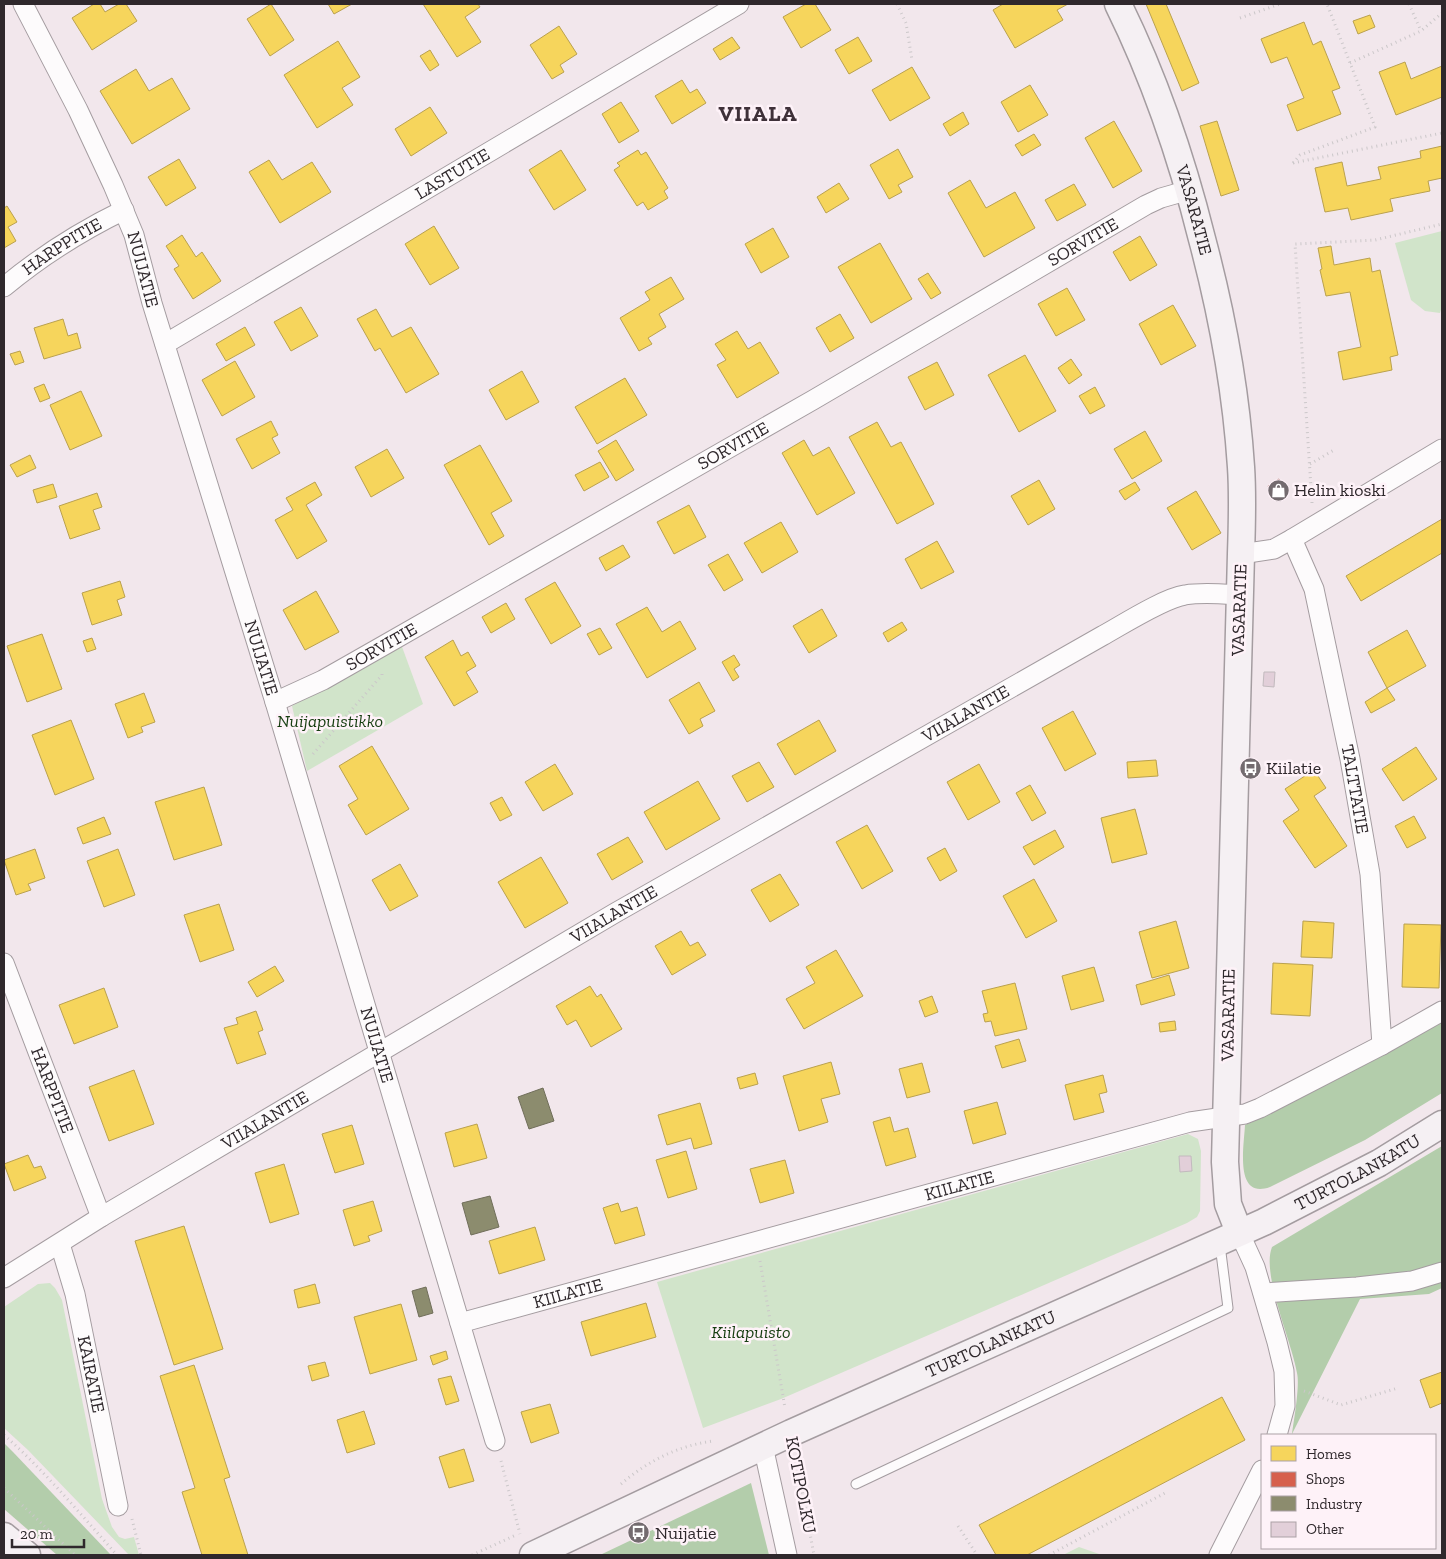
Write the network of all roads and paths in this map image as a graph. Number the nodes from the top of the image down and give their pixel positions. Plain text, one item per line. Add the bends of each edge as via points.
1 (738, 4) edge
2 (897, 4) edge
3 (1118, 4) edge
4 (1280, 4) edge
5 (1327, 4) edge
6 (1408, 4) edge
7 (26, 5) edge
8 (1442, 14) edge
9 (1240, 18) dead end
10 (1421, 31) junction
11 (912, 60) dead end
12 (1350, 63) junction
13 (1442, 133) edge
14 (1189, 190) junction
15 (124, 210) junction
16 (1442, 224) edge
17 (4, 287) edge
18 (165, 344) junction
19 (1442, 449) edge
20 (1334, 450) dead end
21 (1310, 464) junction
22 (1314, 526) junction
23 (1292, 540) junction
24 (1241, 554) junction
25 (1240, 595) junction
26 (381, 647) junction
27 (275, 702) junction
28 (296, 773) junction
29 (4, 963) edge
30 (1442, 1011) edge
31 (1382, 1045) junction
32 (379, 1052) junction
33 (1226, 1117) junction
34 (1442, 1124) edge
35 (101, 1217) junction
36 (1229, 1237) junction
37 (756, 1242) junction
38 (60, 1244) junction
39 (1442, 1272) edge
40 (4, 1278) edge
41 (1264, 1293) junction
42 (460, 1323) junction
43 (1285, 1385) junction
44 (1398, 1388) dead end
45 (789, 1424) junction
46 (1277, 1434) edge
47 (4, 1435) edge
48 (495, 1440) joint
49 (763, 1446) junction
50 (1261, 1472) edge
51 (856, 1484) dead end
52 (4, 1488) edge
53 (1165, 1493) dead end
54 (125, 1512) joint
55 (958, 1526) dead end
56 (519, 1534) dead end
57 (4, 1536) edge
58 (27, 1555) edge
59 (75, 1555) edge
60 (118, 1555) edge
61 (141, 1555) edge
62 (533, 1555) edge
63 (787, 1555) edge
64 (814, 1555) edge
65 (977, 1555) edge
66 (1049, 1555) edge
67 (1219, 1555) edge

1 - 18 street, LASTUTIE
2 - 11 path via 906,23
3 - 14 street, VASARATIE via 1148,70
4 - 9 path
5 - 12 path
6 - 10 path
7 - 15 street, NUIJATIE
8 - 10 path
10 - 12 path
12 - 13 path via 1375,127 1300,155 1293,164
14 - 24 street, VASARATIE via 1213,281 1231,370 1241,468
14 - 26 street, SORVITIE via 1146,205
15 - 17 street, HARPPITIE via 54,250
15 - 18 street, NUIJATIE
16 - 21 path via 1375,240 1295,244
18 - 27 street, NUIJATIE
19 - 22 street
20 - 21 path
21 - 22 path
22 - 23 street
23 - 24 street via 1274,549
23 - 31 street, TALTTATIE via 1314,589 1352,769 1370,874
24 - 25 street, VASARATIE
25 - 32 street, VIIALANTIE via 1184,595 1159,605 853,776
25 - 33 street, VASARATIE
26 - 27 street, SORVITIE via 323,680
26 - 28 path via 382,675
27 - 28 street, NUIJATIE
28 - 32 street, NUIJATIE
29 - 35 street, HARPPITIE
30 - 31 street, KIILATIE
31 - 33 street, KIILATIE via 1260,1108
32 - 35 street, VIIALANTIE
32 - 42 street, NUIJATIE
33 - 36 street, VASARATIE
33 - 37 street, KIILATIE via 1190,1122
34 - 36 street, TURTOLANKATU via 1378,1163
35 - 38 street, VIIALANTIE
36 - 41 street via 1255,1267
36 - 45 street, TURTOLANKATU
36 - 51 lane via 1228,1308
37 - 42 street, KIILATIE
37 - 45 path, KOTIPOLKU
38 - 40 street, VIIALANTIE
38 - 54 street, KAIRATIE via 75,1294
39 - 41 street via 1412,1281
41 - 43 street
42 - 48 street, NUIJATIE
43 - 44 path via 1341,1405
43 - 46 street via 1285,1406
45 - 49 street, TURTOLANKATU
45 - 64 path, KOTIPOLKU
47 - 60 path
48 - 56 path
49 - 62 street, TURTOLANKATU
49 - 63 street
50 - 67 street
52 - 59 path
53 - 66 path
54 - 61 path
55 - 65 path
57 - 58 street

